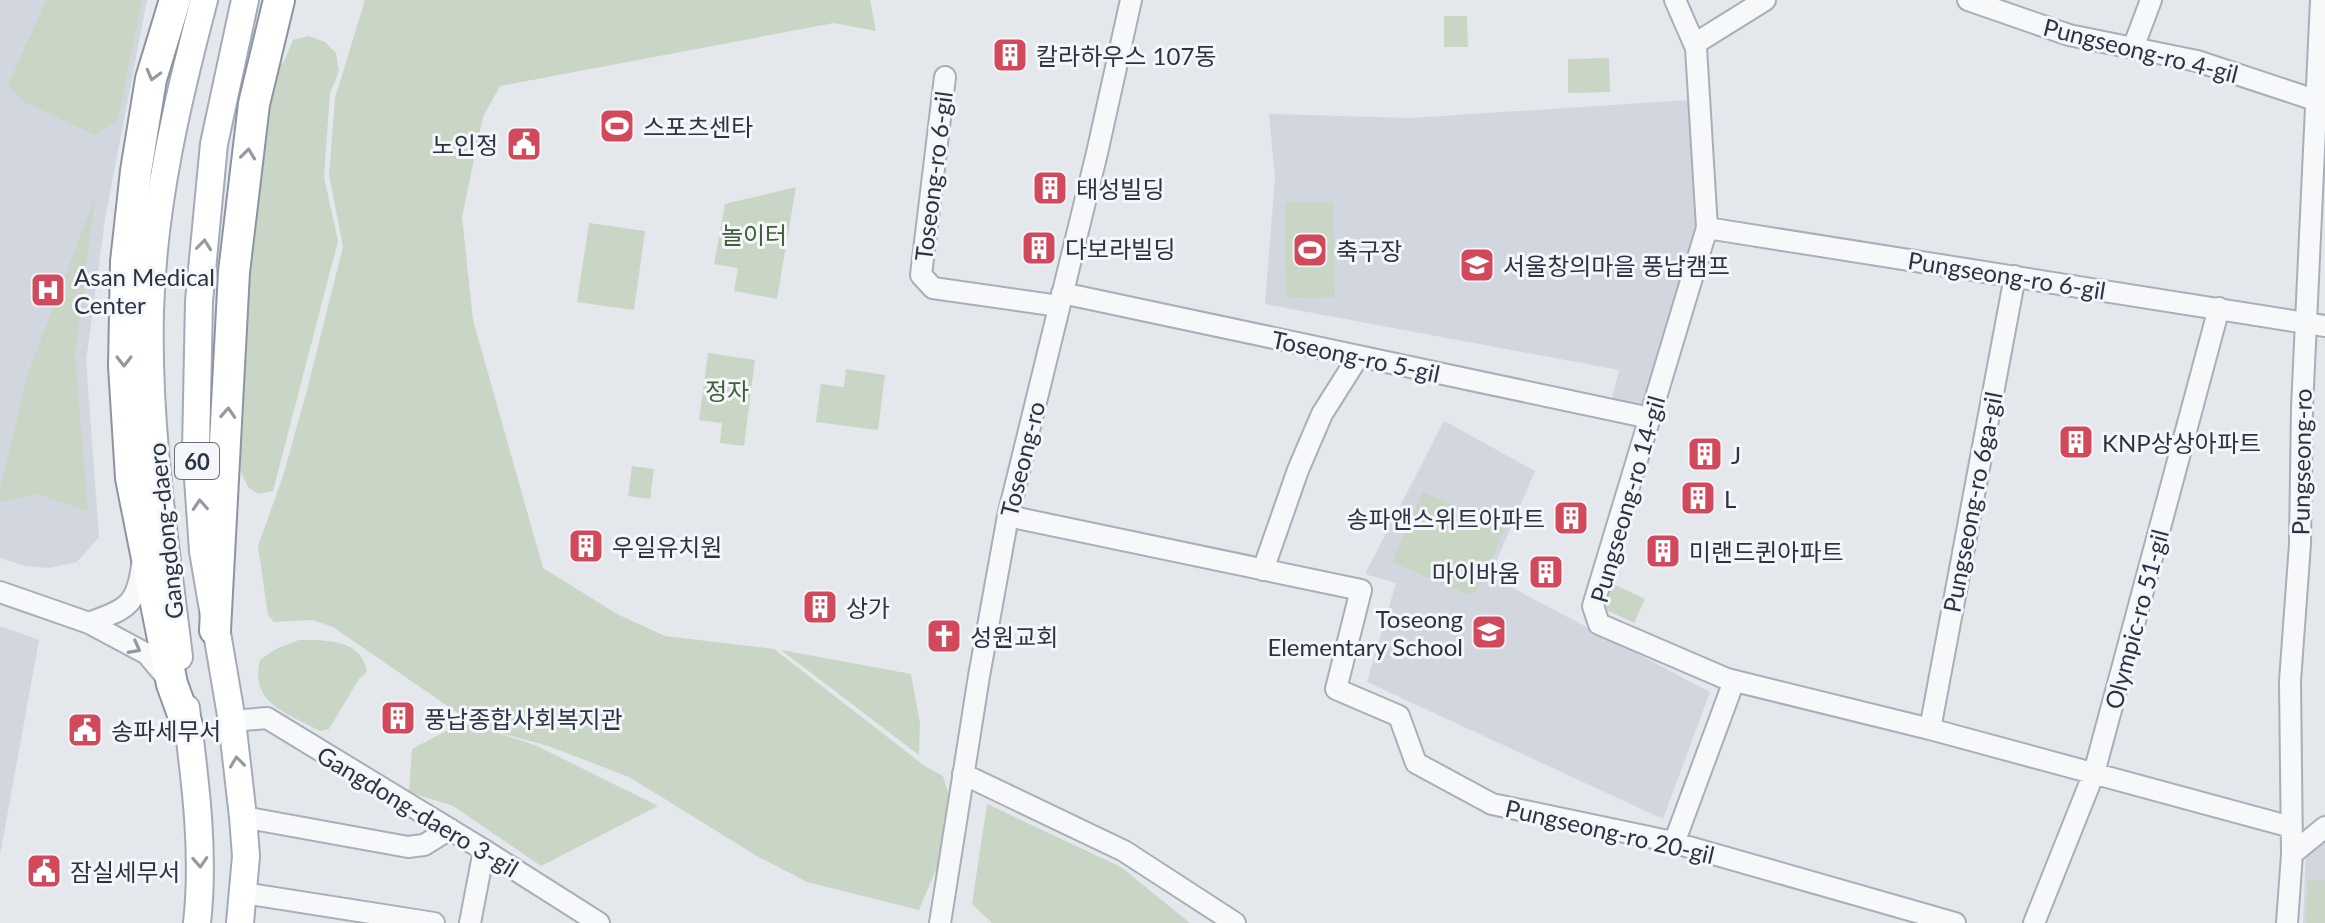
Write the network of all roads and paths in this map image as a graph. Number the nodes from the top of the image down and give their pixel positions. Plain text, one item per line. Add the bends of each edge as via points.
1 (175, 0) edge
2 (204, 0) edge
3 (245, 0) edge
4 (279, 0) edge
5 (1131, 0) edge
6 (1675, 0) edge
7 (1765, 0) edge
8 (1968, 0) edge
9 (2151, 0) edge
10 (2321, 0) edge
11 (1696, 43) junction
12 (2133, 48) junction
13 (945, 77) dead end
14 (2315, 100) junction
15 (1707, 228) junction
16 (2015, 276) junction
17 (1061, 299) junction
18 (2219, 308) junction
19 (2316, 324) edge
20 (1358, 357) junction
21 (1650, 418) junction
22 (1008, 516) junction
23 (145, 547) junction
24 (1263, 570) junction
25 (0, 592) edge
26 (89, 623) junction
27 (215, 630) junction
28 (1734, 681) junction
29 (172, 684) junction
30 (232, 721) junction
31 (188, 728) junction
32 (1930, 729) junction
33 (2094, 773) junction
34 (963, 774) junction
35 (243, 817) junction
36 (2291, 827) junction
37 (2325, 827) edge
38 (450, 829) junction
39 (1674, 843) junction
40 (484, 850) junction
41 (2292, 854) junction
42 (244, 893) junction
43 (2287, 914) edge
44 (197, 923) edge
45 (240, 923) edge
46 (434, 923) edge
47 (470, 923) edge
48 (599, 923) edge
49 (940, 923) edge
50 (1235, 923) edge
51 (1955, 923) edge
52 (2034, 923) edge
53 (2272, 923) edge

1 -> 23 highway via 151,79 126,262 131,478
2 - 31 main road, Gangdong-daero / 60 via 177,102 158,210 150,311 154,459
27 -> 3 main road, Gangdong-daero / 60 via 196,450 199,301 214,144
27 -> 4 highway via 234,272 254,104
5 - 17 street, Toseong-ro
6 - 11 street, Pungseong-ro 14-gil
7 - 11 street
8 - 12 street, Pungseong-ro 4-gil via 2069,35
9 - 12 street
10 - 14 street, Pungseong-ro
11 - 15 street, Pungseong-ro 14-gil
12 - 14 street, Pungseong-ro 4-gil via 2197,61
13 - 17 street, Toseong-ro 6-gil via 921,275 933,288
14 - 19 street, Pungseong-ro
15 - 16 street, Pungseong-ro 6-gil
15 - 21 street, Pungseong-ro 14-gil
16 - 18 street, Pungseong-ro 6-gil
16 - 32 street, Pungseong-ro 6ga-gil
17 - 20 street, Toseong-ro 5-gil
17 - 22 street, Toseong-ro
18 - 19 street, Pungseong-ro 6-gil
18 - 33 street, Olympic-ro 51-gil
19 - 36 street, Pungseong-ro via 2302,408 2290,681
20 - 21 street, Toseong-ro 5-gil
20 - 24 street via 1322,414
21 - 28 street, Pungseong-ro 14-gil via 1593,606 1599,624
22 - 24 street, Pungseong-ro 20-gil
22 - 34 street, Toseong-ro
23 - 26 street via 140,589 130,605
23 - 29 highway
24 - 39 street, Pungseong-ro 20-gil via 1361,590 1336,689 1399,716 1416,763 1492,804
25 - 26 street
26 -> 29 street via 147,654
27 - 30 main road, Gangdong-daero / 60
28 - 32 street, Pungseong-ro 14-gil
28 - 39 street
29 - 31 highway
35 -> 30 main road, Gangdong-daero / 60
30 - 38 street, Gangdong-daero 3-gil via 267,718
31 -> 44 main road, Gangdong-daero / 60 via 201,891
32 - 33 street, Pungseong-ro 14-gil
33 - 36 street, Pungseong-ro 14-gil
33 - 52 street, Olympic-ro 51-gil
34 - 49 street, Toseong-ro
34 - 50 street via 1124,851
35 - 38 street via 408,847 424,845
35 - 42 main road, Gangdong-daero / 60
36 - 41 street, Pungseong-ro
37 - 41 street
38 - 40 street, Gangdong-daero 3-gil
39 - 51 street, Pungseong-ro 20-gil
40 - 47 street
40 - 48 street, Gangdong-daero 3-gil
41 - 43 street, Pungseong-ro
42 - 45 main road, Gangdong-daero / 60
42 - 46 street
43 - 53 street

